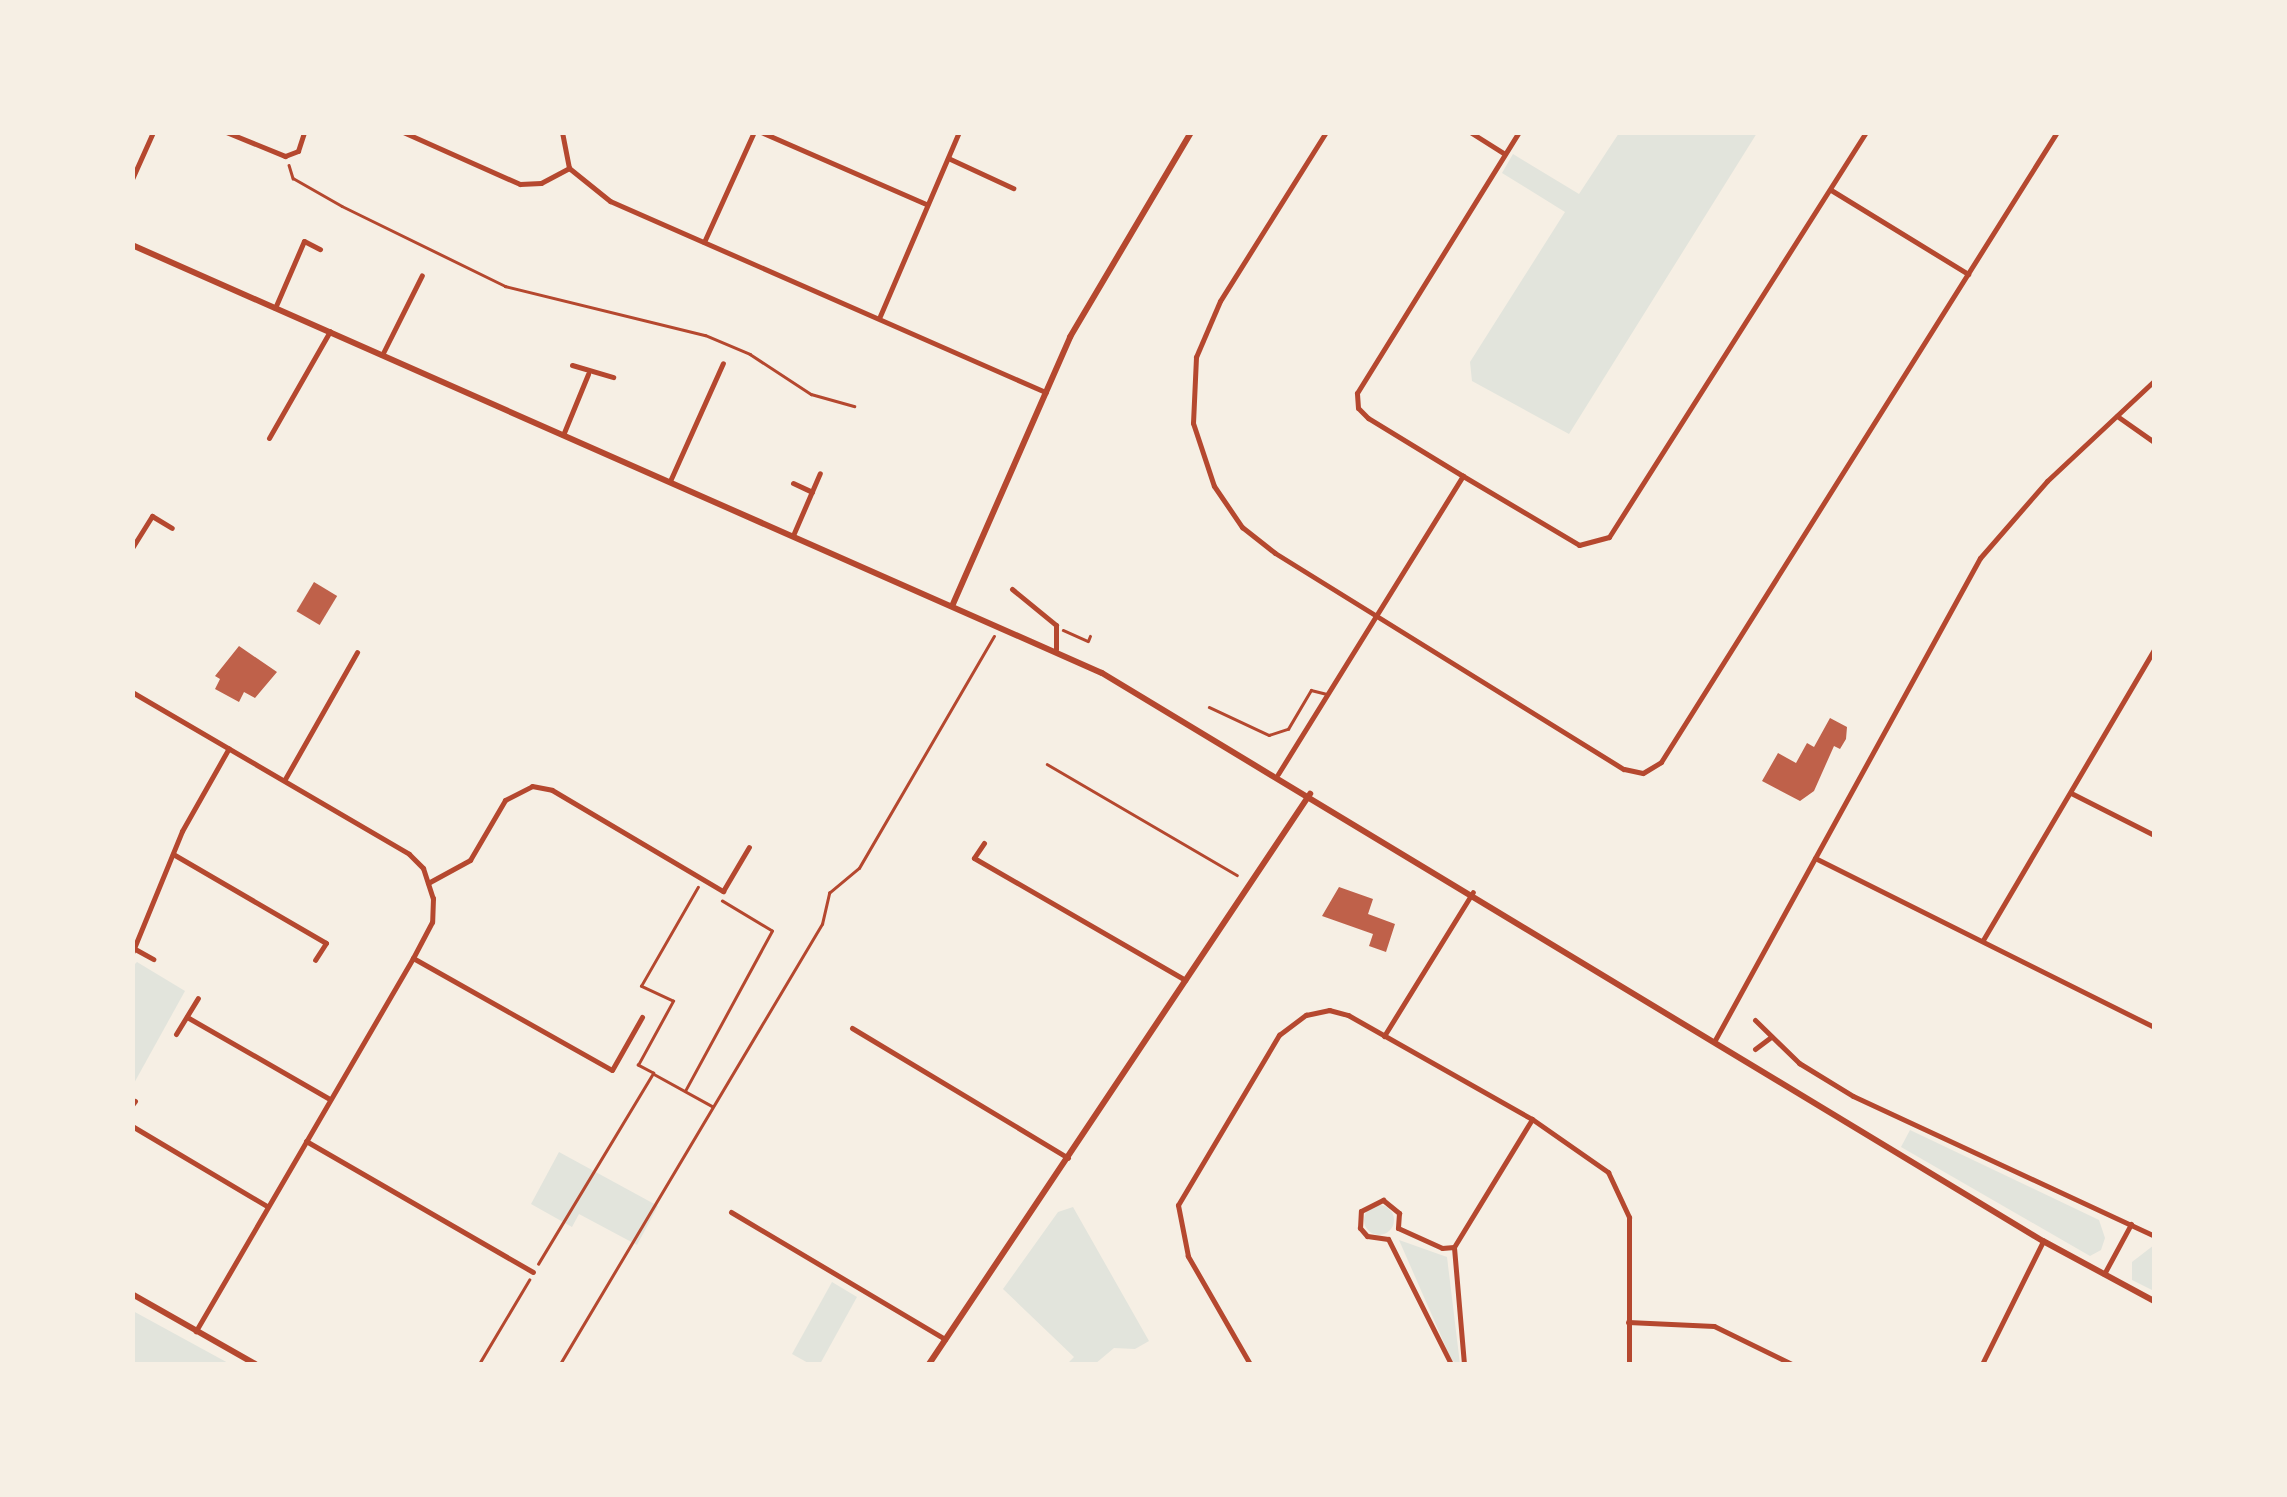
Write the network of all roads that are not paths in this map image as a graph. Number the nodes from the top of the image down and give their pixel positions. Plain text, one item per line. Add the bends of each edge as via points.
1 (153, 132) edge
2 (226, 132) edge
3 (304, 132) edge
4 (404, 132) edge
5 (562, 132) edge
6 (758, 132) edge
7 (959, 132) edge
8 (1190, 132) edge
9 (1326, 132) edge
10 (1470, 132) edge
11 (1518, 132) edge
12 (1866, 132) edge
13 (2057, 132) edge
14 (1505, 154) junction
15 (948, 158) junction
16 (569, 168) junction
17 (132, 179) edge
18 (1012, 188) dead end
19 (1830, 190) junction
20 (926, 204) junction
21 (704, 242) junction
22 (132, 245) edge
23 (320, 249) dead end
24 (1968, 274) junction
25 (422, 276) dead end
26 (274, 308) junction
27 (880, 316) junction
28 (330, 330) junction
29 (382, 355) junction
30 (723, 363) dead end
31 (572, 364) dead end
32 (588, 374) junction
33 (613, 377) dead end
34 (2154, 381) edge
35 (1046, 392) junction
36 (2117, 416) junction
37 (562, 435) junction
38 (269, 438) dead end
39 (2154, 442) edge
40 (820, 472) dead end
41 (1463, 476) junction
42 (670, 481) junction
43 (793, 483) dead end
44 (812, 492) junction
45 (172, 528) dead end
46 (794, 533) junction
47 (132, 548) edge
48 (1012, 588) dead end
49 (953, 604) junction
50 (1375, 616) junction
51 (1056, 649) junction
52 (2154, 650) edge
53 (357, 652) dead end
54 (132, 692) edge
55 (1327, 694) junction
56 (1209, 706) dead end
57 (229, 748) junction
58 (1278, 774) junction
59 (285, 779) junction
60 (2071, 793) junction
61 (1310, 794) junction
62 (2154, 834) edge
63 (984, 843) dead end
64 (749, 847) dead end
65 (173, 854) junction
66 (1815, 858) junction
67 (428, 883) junction
68 (1473, 892) junction
69 (1982, 941) junction
70 (134, 951) edge
71 (413, 958) junction
72 (153, 959) dead end
73 (316, 960) dead end
74 (1186, 980) junction
75 (198, 998) dead end
76 (187, 1017) junction
77 (642, 1017) dead end
78 (1756, 1020) dead end
79 (852, 1028) dead end
80 (2154, 1028) edge
81 (176, 1034) dead end
82 (1384, 1036) junction
83 (1770, 1037) junction
84 (1715, 1040) junction
85 (1754, 1049) dead end
86 (328, 1098) junction
87 (1532, 1120) junction
88 (132, 1126) edge
89 (306, 1142) junction
90 (1068, 1158) junction
91 (268, 1206) junction
92 (731, 1212) dead end
93 (2131, 1224) junction
94 (1398, 1228) junction
95 (2154, 1236) edge
96 (1388, 1239) junction
97 (2043, 1241) junction
98 (1454, 1246) junction
99 (534, 1272) road end
100 (2104, 1274) junction
101 (132, 1294) edge
102 (2154, 1301) edge
103 (1628, 1322) junction
104 (196, 1332) junction
105 (947, 1341) junction
106 (255, 1364) edge
107 (929, 1364) edge
108 (1250, 1364) edge
109 (1450, 1364) edge
110 (1464, 1364) edge
111 (1628, 1364) edge
112 (1792, 1364) edge
113 (1982, 1364) edge

1 - 17 street
2 - 3 street via 286,156 298,151
4 - 16 street via 520,184 541,183
5 - 16 street
6 - 20 street
6 - 21 street
7 - 15 street
8 - 35 street via 1110,260
9 - 50 street via 1210,318 1196,358 1193,423 1214,486 1242,527
10 - 14 street
11 - 14 street
12 - 19 street
13 - 24 street
14 - 41 street via 1357,393 1358,408 1368,418
15 - 18 street
15 - 20 street
16 - 21 street via 610,202
19 - 24 street
19 - 41 street via 1610,538 1579,545
20 - 27 street
21 - 27 street
22 - 26 street
23 - 26 street via 304,242
24 - 50 street via 1661,762 1643,773 1624,768
25 - 29 street
26 - 28 street
27 - 35 street
28 - 29 street
28 - 38 street
29 - 37 street
30 - 42 street
31 - 32 street
32 - 33 street
32 - 37 street
34 - 36 street
35 - 49 street
36 - 39 street
36 - 66 street via 1980,558
37 - 42 street
40 - 44 street
41 - 50 street
42 - 46 street
43 - 44 street
44 - 46 street
45 - 47 street via 152,516
46 - 49 street
48 - 51 street via 1057,630
49 - 51 street
50 - 55 street
51 - 58 street
52 - 60 street
53 - 59 street
54 - 57 street
55 - 56 lane via 1311,690 1288,729 1269,735
55 - 58 street
57 - 59 street
57 - 65 street
58 - 61 street
59 - 67 street via 408,854
60 - 62 street
60 - 69 street
61 - 68 street
61 - 74 street
63 - 74 street via 974,858
64 - 67 street via 723,891 552,790 532,786 505,800 470,860
65 - 70 street
65 - 73 street via 326,943
66 - 69 street
66 - 84 street
67 - 71 street via 432,922
68 - 82 street
68 - 84 street
69 - 80 street
70 - 72 street
71 - 77 street via 612,1070
71 - 86 street
74 - 90 street
75 - 76 street
76 - 81 street
76 - 86 street
78 - 83 street
79 - 90 street
82 - 87 street
82 - 108 street via 1329,1010 1294,1021 1183,1189 1178,1228 1188,1256
83 - 85 street
83 - 93 street via 1852,1096
84 - 97 street
86 - 89 street
87 - 98 street
87 - 103 street via 1600,1163 1620,1192 1629,1217
88 - 91 street
89 - 91 street
89 - 99 street
90 - 105 street
91 - 104 street
92 - 105 street
93 - 95 street
93 - 100 street
94 - 96 street
94 - 96 street via 1393,1204 1366,1205 1360,1228
94 - 98 street via 1442,1248
96 - 109 street
97 - 100 street
97 - 113 street
98 - 110 street
100 - 102 street
101 - 104 street
103 - 111 street
103 - 112 street via 1714,1326
104 - 106 street
105 - 107 street

